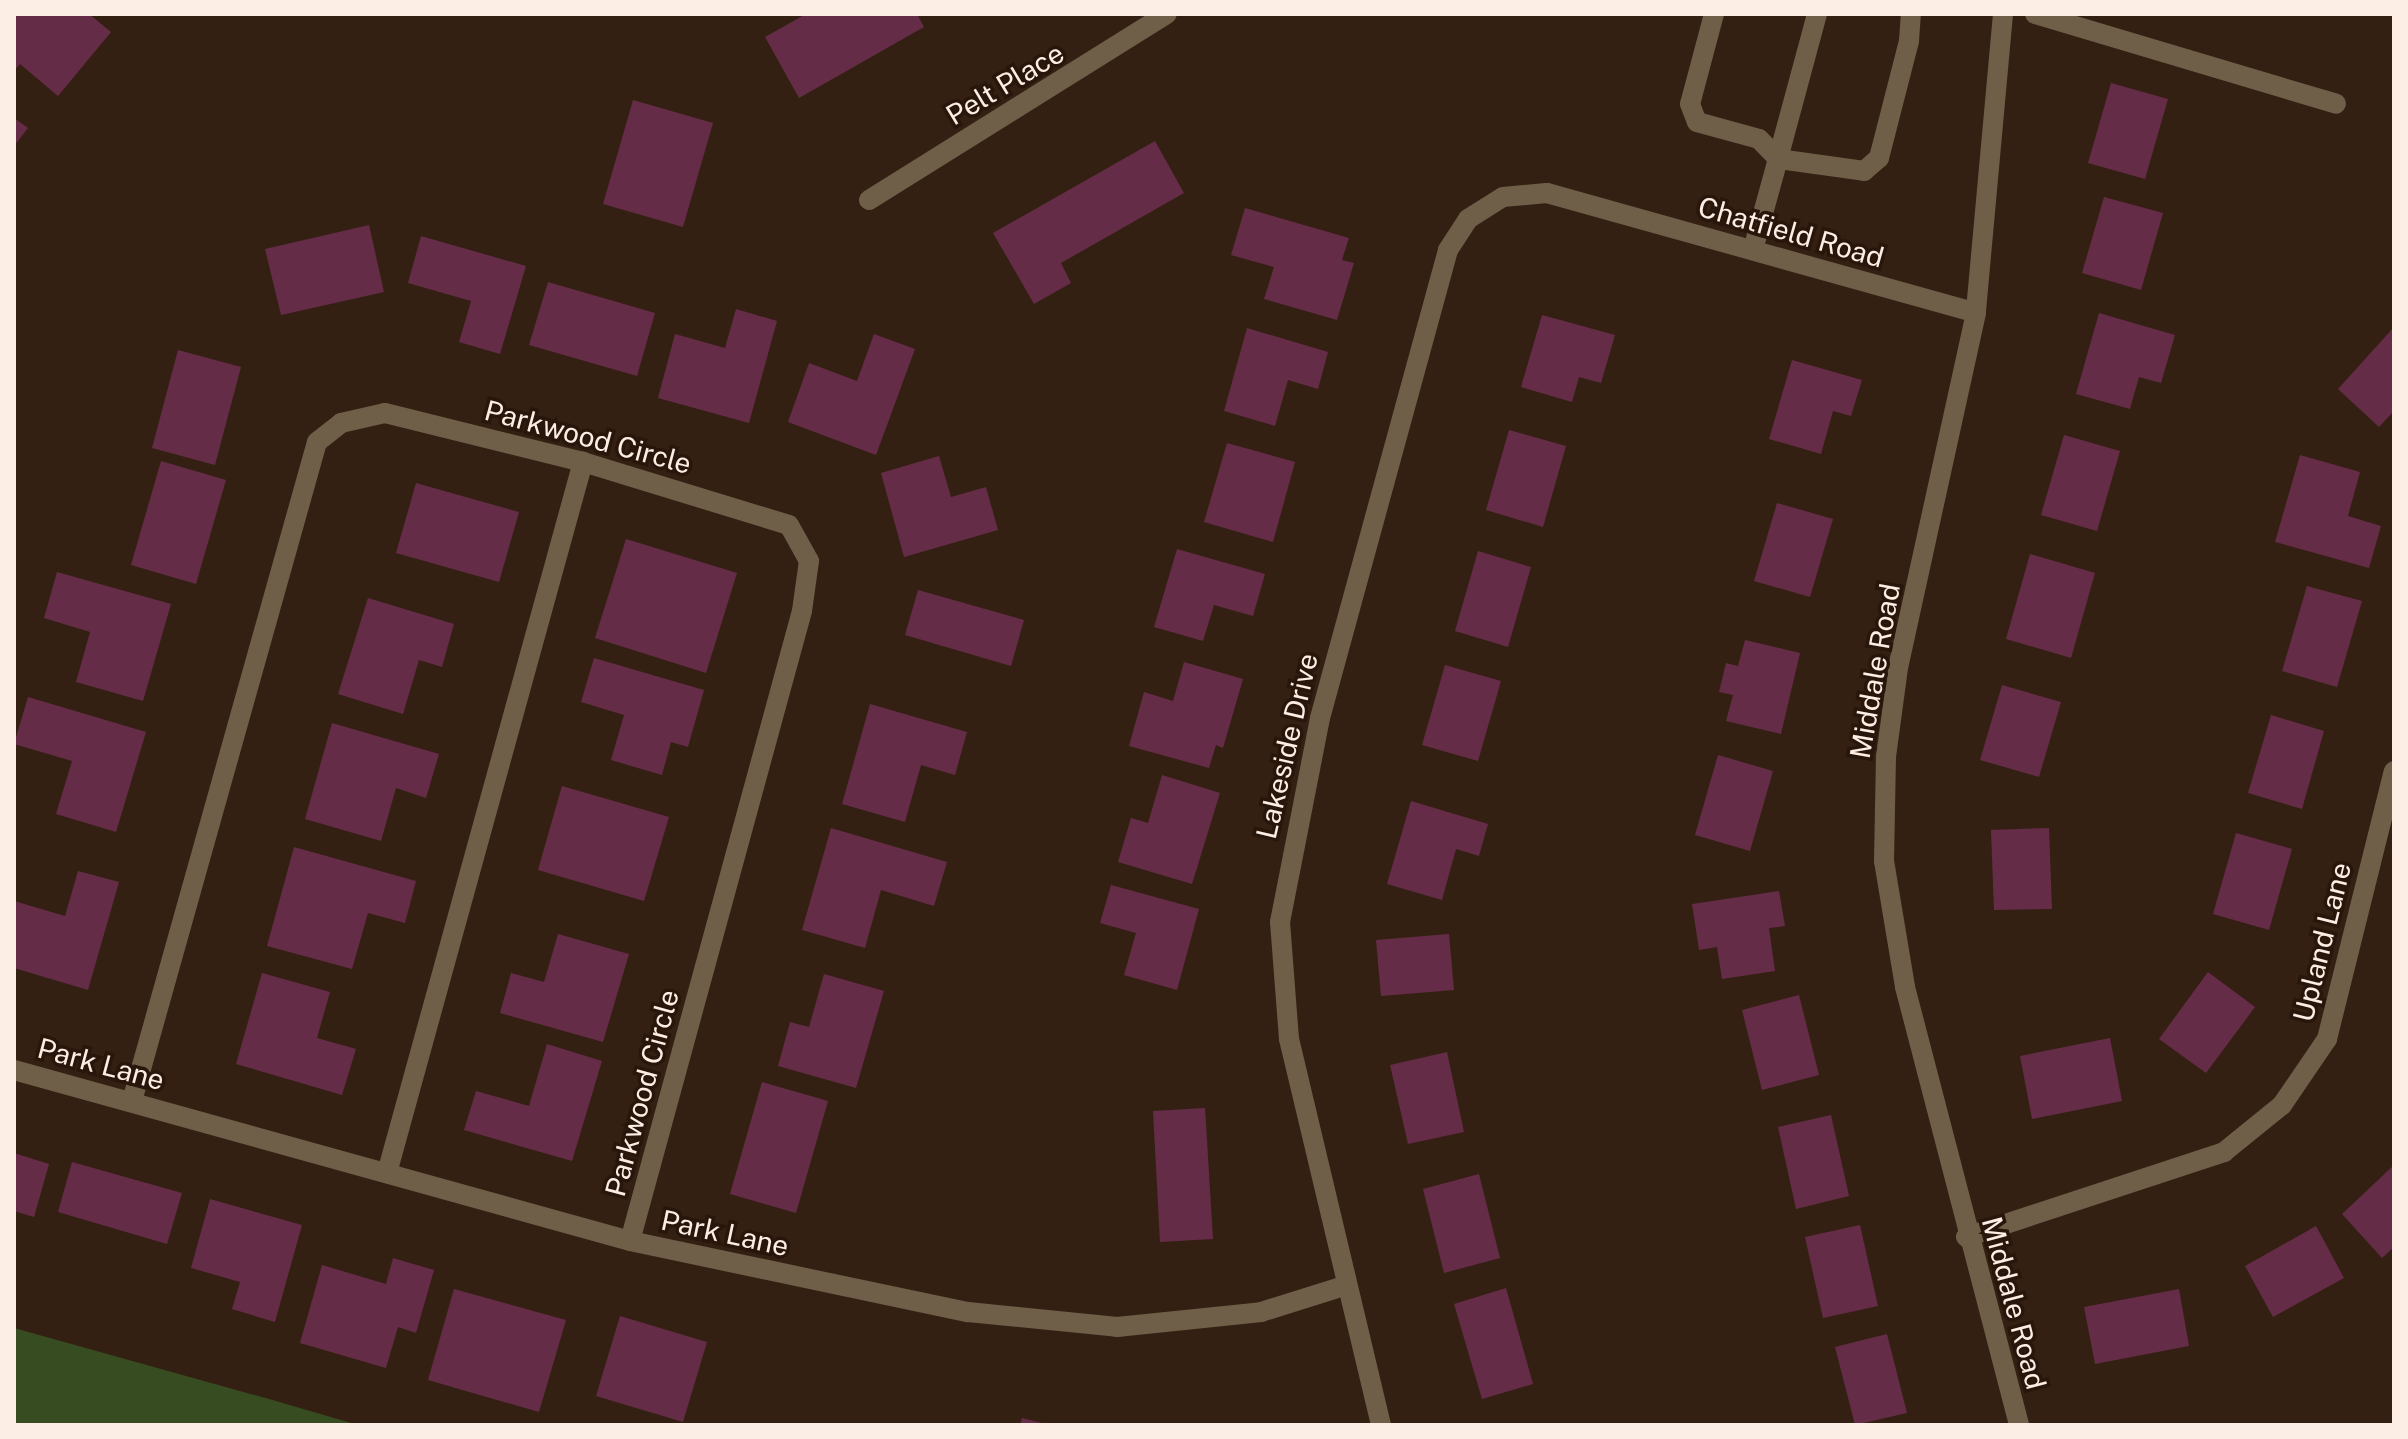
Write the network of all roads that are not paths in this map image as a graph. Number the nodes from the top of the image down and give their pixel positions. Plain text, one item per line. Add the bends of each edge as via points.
1 (1167, 14) edge
2 (1714, 14) edge
3 (1817, 14) edge
4 (1911, 14) edge
5 (2003, 14) edge
6 (2035, 14) edge
7 (2336, 104) dead end
8 (1778, 159) junction
9 (869, 200) dead end
10 (1590, 205) joint
11 (1753, 250) junction
12 (1976, 313) junction
13 (583, 462) junction
14 (2394, 771) edge
15 (14, 1070) edge
16 (132, 1101) junction
17 (387, 1173) junction
18 (1966, 1237) junction
19 (630, 1241) junction
20 (1344, 1286) junction
21 (1381, 1425) edge
22 (2019, 1425) edge

1 - 9 street, Pelt Place
2 - 8 street via 1690,104 1697,122 1759,139
3 - 8 street
4 - 8 street via 1879,158 1864,171
5 - 12 street, Middale Road
6 - 7 street
8 - 11 street
10 - 11 street, Chatfield Road
10 - 20 street, Lakeside Drive via 1547,193 1503,197 1468,219 1448,250 1298,810 1280,922 1289,1039
11 - 12 street, Chatfield Road
12 - 18 street, Middale Road via 1898,668 1886,757 1884,861 1905,987
13 - 16 street, Parkwood Circle via 385,413 341,423 317,442
13 - 17 street
13 - 19 street, Parkwood Circle via 789,525 809,561 802,611
14 - 18 street, Upland Lane via 2327,1039 2282,1105 2224,1152
15 - 16 street, Park Lane
16 - 17 street, Park Lane
17 - 19 street, Park Lane
18 - 22 street, Middale Road
19 - 20 street, Park Lane via 968,1312 1117,1327 1261,1312
20 - 21 street, Lakeside Drive

